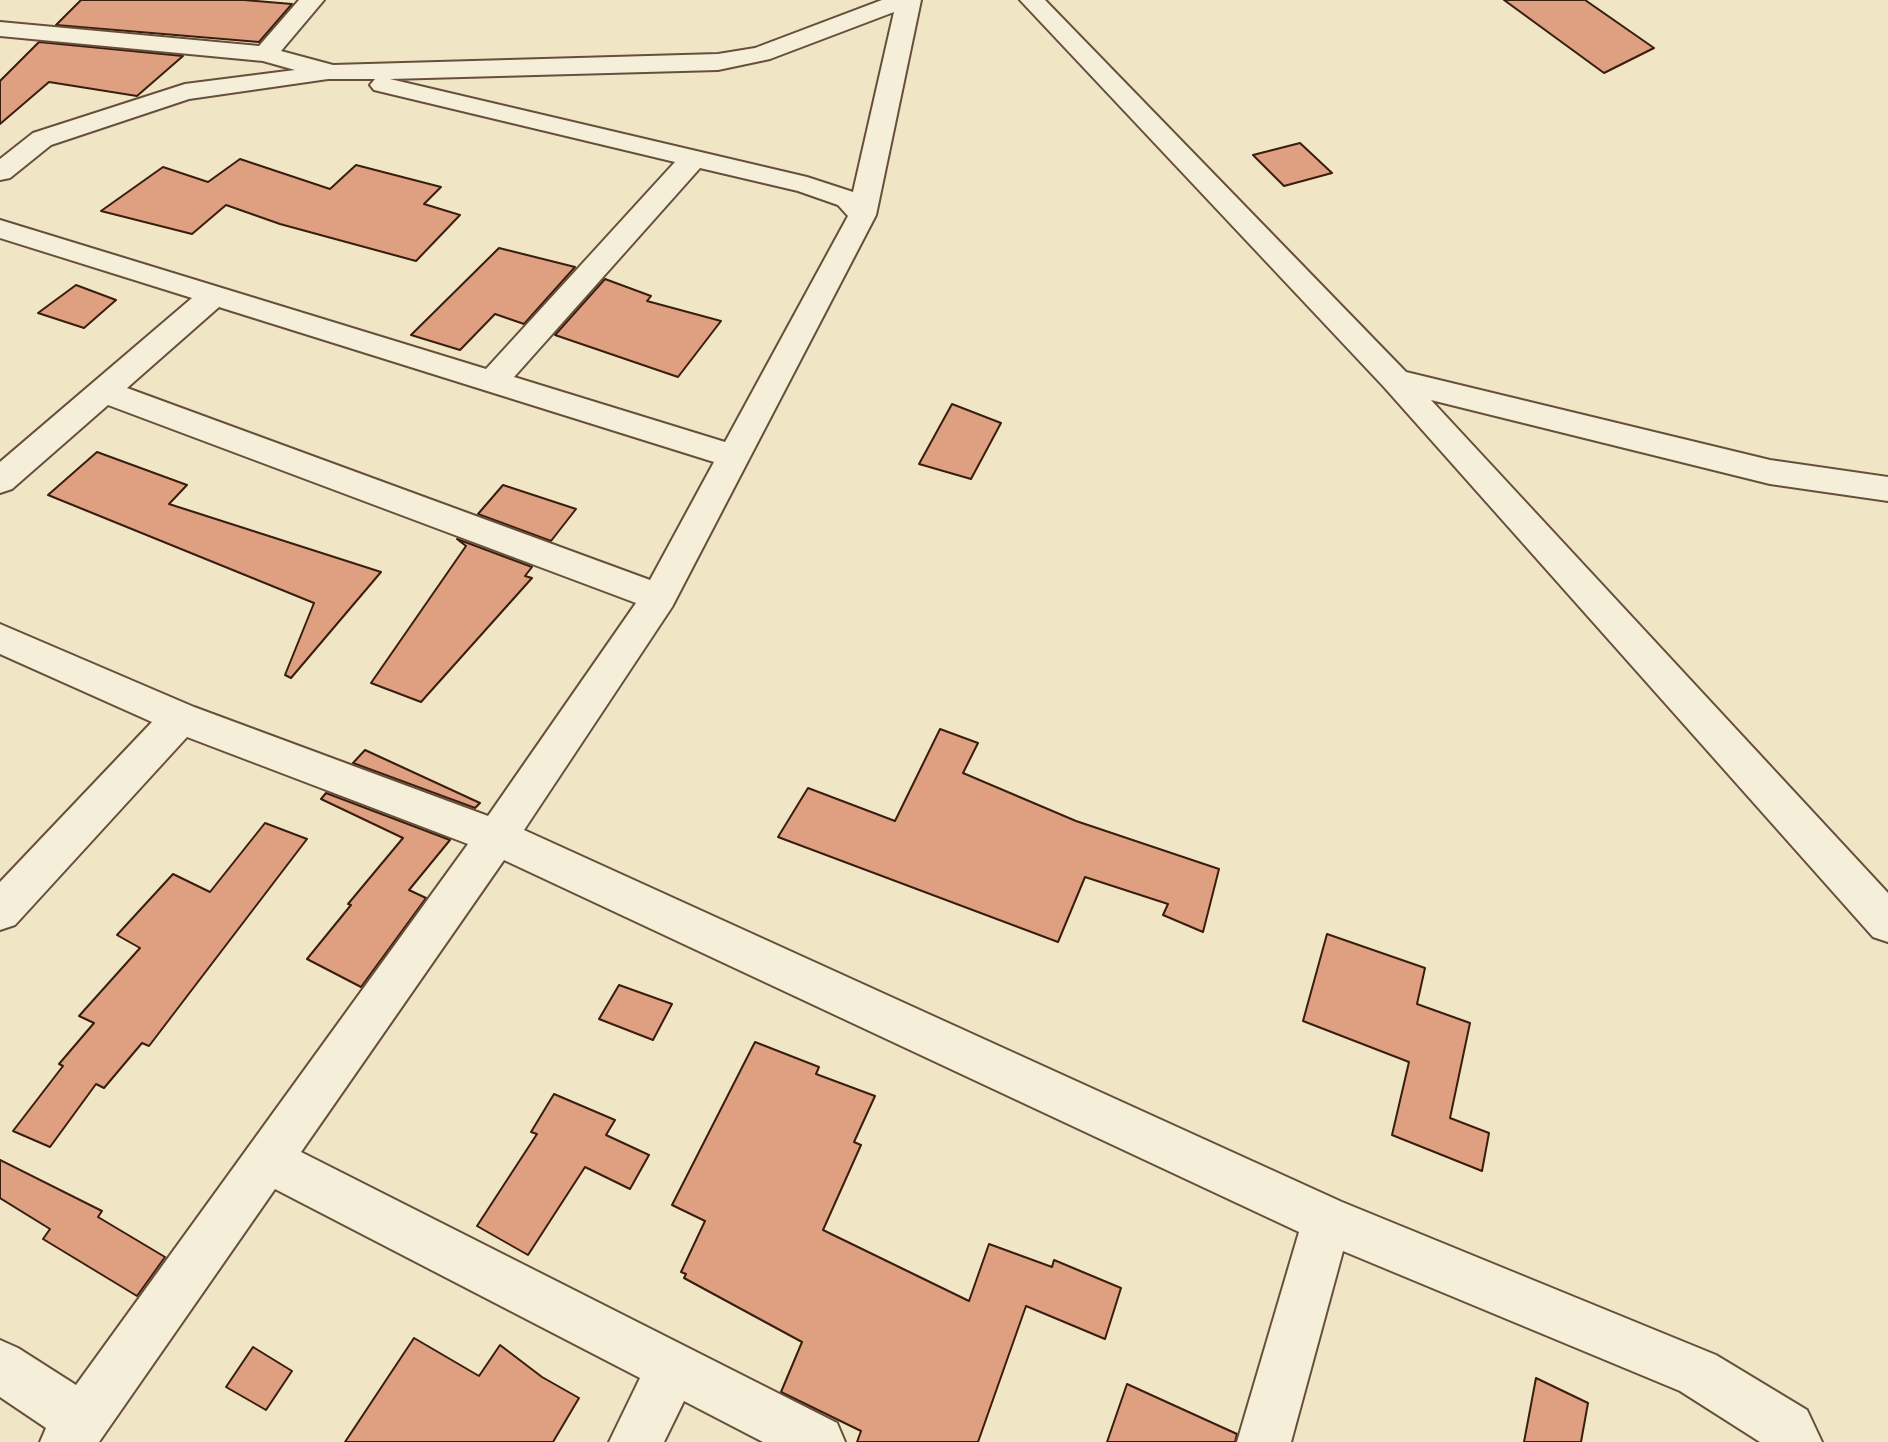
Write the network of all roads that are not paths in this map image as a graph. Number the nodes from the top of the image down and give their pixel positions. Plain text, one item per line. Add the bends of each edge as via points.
1 (312, 0) edge
2 (906, 0) edge
3 (1032, 0) edge
4 (0, 29) edge
5 (265, 54) junction
6 (332, 73) junction
7 (0, 136) edge
8 (42, 139) junction
9 (694, 158) junction
10 (0, 172) edge
11 (862, 215) junction
12 (0, 229) edge
13 (215, 294) junction
14 (1395, 380) junction
15 (493, 381) junction
16 (103, 391) junction
17 (732, 456) junction
18 (0, 481) edge
19 (1888, 489) edge
20 (659, 597) junction
21 (0, 638) edge
22 (180, 718) junction
23 (497, 837) junction
24 (0, 911) edge
25 (1888, 923) edge
26 (267, 1160) junction
27 (1327, 1220) junction
28 (0, 1366) edge
29 (673, 1368) junction
30 (74, 1431) edge
31 (636, 1442) edge
32 (818, 1442) edge
33 (1264, 1442) edge
34 (1795, 1442) edge

1 - 5 street
2 - 6 street via 761,54 719,62
2 - 11 street
3 - 14 street
4 - 5 street
5 - 6 street
6 - 8 street via 185,92
6 - 9 street
7 - 8 street
8 - 10 street
9 - 11 street via 807,185 848,199
9 - 15 street
11 - 17 street
12 - 13 street
13 - 15 street
13 - 16 street
14 - 19 street via 1770,472
14 - 25 street
15 - 17 street
16 - 18 street
16 - 20 street
17 - 20 street
20 - 23 street
21 - 22 street
22 - 23 street
22 - 24 street
23 - 26 street
23 - 27 street
26 - 29 street
26 - 30 street
27 - 33 street
27 - 34 street via 1698,1373 1788,1429
28 - 30 street
29 - 31 street
29 - 32 street

